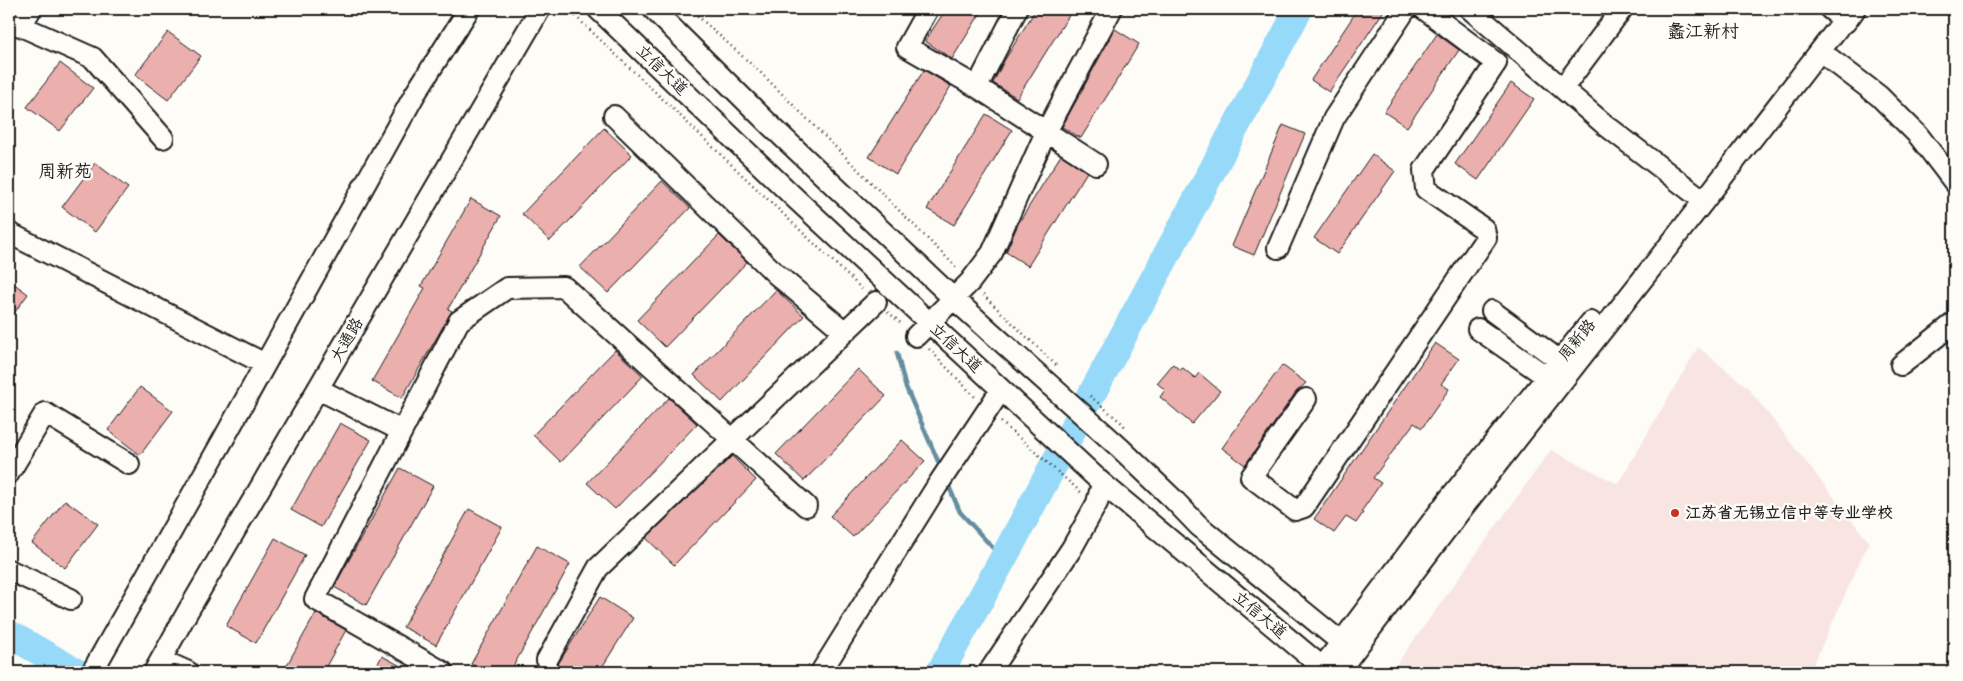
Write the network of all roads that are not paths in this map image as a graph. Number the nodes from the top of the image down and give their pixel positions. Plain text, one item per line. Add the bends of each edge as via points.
1 (31, 9) edge
2 (470, 9) edge
3 (540, 9) edge
4 (598, 9) edge
5 (653, 9) edge
6 (928, 9) edge
7 (1017, 9) edge
8 (1406, 9) edge
9 (1424, 9) edge
10 (1622, 9) edge
11 (1111, 10) dead end
12 (1477, 11) edge
13 (1839, 12) edge
14 (15, 25) edge
15 (1820, 51) junction
16 (977, 87) junction
17 (1563, 88) junction
18 (614, 116) dead end
19 (1046, 132) junction
20 (163, 138) dead end
21 (1096, 164) dead end
22 (1954, 182) edge
23 (1700, 197) junction
24 (9, 233) edge
25 (1278, 248) dead end
26 (954, 299) junction
27 (876, 302) road end
28 (1492, 311) dead end
29 (1954, 323) edge
30 (923, 330) junction
31 (1478, 330) dead end
32 (845, 332) junction
33 (1560, 361) junction
34 (265, 364) junction
35 (1901, 365) dead end
36 (1547, 377) junction
37 (318, 389) junction
38 (1001, 390) junction
39 (1306, 399) dead end
40 (402, 431) junction
41 (734, 439) junction
42 (129, 464) dead end
43 (9, 473) edge
44 (1102, 483) junction
45 (806, 506) dead end
46 (9, 570) edge
47 (70, 599) dead end
48 (1347, 648) junction
49 (547, 660) dead end
50 (156, 668) edge
51 (1327, 671) edge
52 (92, 672) edge
53 (188, 672) edge
54 (443, 672) edge
55 (821, 672) edge
56 (989, 672) edge

1 - 14 street
2 - 34 street via 414,94
3 - 37 street, 大通路
4 - 30 street, 立信大道 via 796,199
5 - 26 street, 立信大道
6 - 16 street via 907,47
7 - 16 street
8 - 25 street via 1334,118
9 - 39 street via 1496,63 1424,170 1426,189 1484,229 1486,238 1304,507 1295,510 1251,477
10 - 17 street
11 - 19 street
12 - 17 street
13 - 15 street, 周新路
13 - 23 street, 周新路
14 - 20 street via 93,58
15 - 22 street via 1879,96 1918,135
15 - 23 street, 周新路
16 - 19 street
17 - 23 street via 1604,124
18 - 32 street via 776,274
19 - 21 street
19 - 26 street via 992,253
23 - 33 street, 周新路
23 - 48 street, 周新路 via 1461,510
24 - 34 street
26 - 30 street
26 - 48 street, 立信大道 via 1120,448 1199,526
27 - 32 street
28 - 33 street
29 - 35 street
30 - 38 street, 立信大道
31 - 36 street
32 - 41 street
33 - 36 street, 周新路
34 - 52 street
36 - 48 street, 周新路 via 1449,499
37 - 40 street
37 - 50 street, 大通路
38 - 44 street, 立信大道
38 - 55 street
40 - 41 street via 459,321 507,288 564,287
40 - 54 street via 314,599
41 - 45 street
41 - 49 street via 598,568
42 - 43 street via 45,413
44 - 51 street, 立信大道
44 - 56 street via 1096,503 1072,548
46 - 47 street
48 - 51 street, 周新路
50 - 53 street

